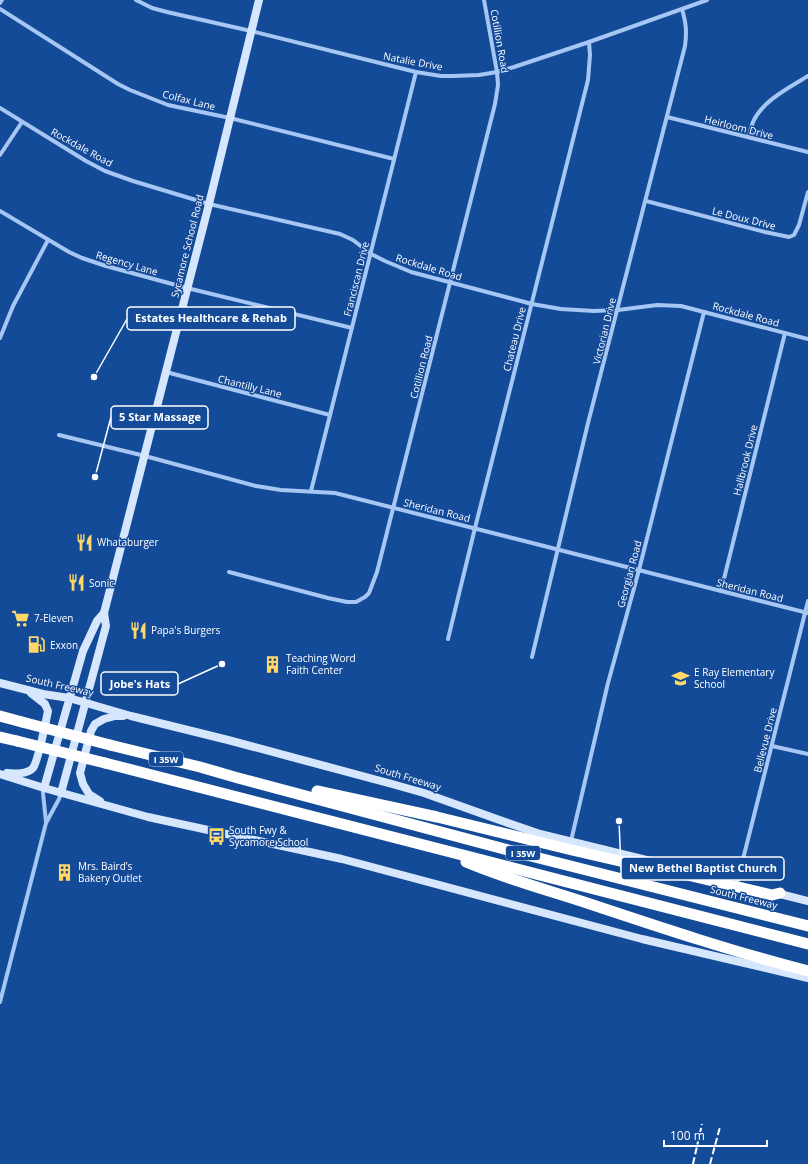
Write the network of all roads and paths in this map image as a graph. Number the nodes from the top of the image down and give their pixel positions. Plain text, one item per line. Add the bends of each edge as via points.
1 (2, 0) edge
2 (136, 0) edge
3 (258, 0) edge
4 (484, 0) edge
5 (706, 0) edge
6 (0, 3) edge
7 (0, 9) edge
8 (682, 9) junction
9 (251, 31) junction
10 (589, 42) junction
11 (416, 72) junction
12 (497, 72) junction
13 (808, 76) edge
14 (0, 108) edge
15 (667, 117) junction
16 (230, 118) junction
17 (22, 122) junction
18 (749, 137) junction
19 (808, 152) edge
20 (0, 155) edge
21 (394, 160) junction
22 (808, 192) edge
23 (646, 201) junction
24 (209, 204) junction
25 (0, 211) edge
26 (48, 240) junction
27 (371, 254) junction
28 (450, 282) junction
29 (187, 288) junction
30 (532, 304) junction
31 (618, 310) junction
32 (704, 312) junction
33 (352, 328) junction
34 (785, 333) junction
35 (0, 338) edge
36 (808, 339) edge
37 (166, 372) junction
38 (330, 415) junction
39 (59, 435) dead end
40 (145, 456) junction
41 (311, 491) junction
42 (394, 507) junction
43 (475, 528) junction
44 (557, 549) junction
45 (639, 570) junction
46 (229, 572) dead end
47 (721, 591) junction
48 (808, 601) edge
49 (104, 613) junction
50 (807, 613) edge
51 (448, 639) dead end
52 (532, 657) dead end
53 (0, 683) edge
54 (27, 690) junction
55 (69, 698) junction
56 (84, 702) junction
57 (0, 716) edge
58 (131, 716) junction
59 (0, 737) edge
60 (772, 746) junction
61 (808, 754) edge
62 (0, 773) edge
63 (238, 778) junction
64 (44, 788) junction
65 (61, 793) junction
66 (109, 807) junction
67 (46, 823) junction
68 (571, 841) junction
69 (432, 848) junction
70 (737, 882) junction
71 (780, 894) junction
72 (808, 901) edge
73 (808, 926) edge
74 (808, 944) edge
75 (808, 971) edge
76 (808, 978) edge
77 (0, 1002) edge

1 - 6 street
2 - 9 street, Natalie Drive via 152,8
3 - 9 main road, Sycamore School Road
4 - 12 street, Cotillion Road
5 - 8 street, Natalie Drive
7 - 16 street, Colfax Lane via 130,90 168,104
8 - 10 street, Natalie Drive
8 - 15 street, Victorian Drive via 686,23 686,46
9 - 11 street, Natalie Drive
9 - 16 main road, Sycamore School Road
10 - 12 street, Natalie Drive
10 - 30 street, Chateau Drive via 588,80
11 - 12 street, Natalie Drive via 453,76
11 - 21 street, Franciscan Drive
12 - 28 street, Cotillion Road via 495,104
13 - 18 street via 765,105 753,121
14 - 17 street, Rockdale Road
15 - 18 street, Heirloom Drive
15 - 23 street, Victorian Drive
16 - 21 street, Colfax Lane
16 - 24 main road, Sycamore School Road
17 - 20 street
17 - 24 street, Rockdale Road via 105,171
18 - 19 street, Heirloom Drive
21 - 27 street, Franciscan Drive
22 - 23 street, Le Doux Drive via 799,225 790,237
23 - 31 street, Victorian Drive
24 - 27 street, Rockdale Road via 340,234 353,240
24 - 29 main road, Sycamore School Road
25 - 26 street, Regency Lane
26 - 29 street, Regency Lane via 82,258
26 - 35 street via 13,306
27 - 28 street, Rockdale Road via 411,272
27 - 33 street, Franciscan Drive
28 - 30 street, Rockdale Road
28 - 42 street, Cotillion Road
29 - 33 street, Regency Lane
29 - 37 main road, Sycamore School Road
30 - 31 street, Rockdale Road via 561,309
30 - 43 street, Chateau Drive
31 - 32 street, Rockdale Road via 669,305
31 - 44 street, Victorian Drive
32 - 34 street, Rockdale Road
32 - 45 street, Georgian Road
33 - 38 street, Franciscan Drive
34 - 36 street, Rockdale Road
34 - 47 street, Hallbrook Drive
37 - 38 street, Chantilly Lane
37 - 40 main road, Sycamore School Road
38 - 41 street, Franciscan Drive
39 - 40 street, Sheridan Road
40 - 41 street, Sheridan Road via 256,486
40 - 49 main road, Sycamore School Road
41 - 42 street, Sheridan Road via 335,493
42 - 43 street, Sheridan Road
42 - 46 street, Cotillion Road via 369,593 356,602 328,598
43 - 44 street, Sheridan Road
43 - 51 street, Chateau Drive
44 - 45 street, Sheridan Road
44 - 52 street, Victorian Drive
45 - 47 street, Sheridan Road
45 - 68 street, Georgian Road via 608,683
47 - 50 street, Sheridan Road
48 - 50 street, Bellevue Drive
49 - 55 main road, Sycamore School Road via 82,651
49 - 56 main road, Sycamore School Road via 106,626
50 - 60 street, Bellevue Drive
53 - 54 main road, South Freeway
54 - 55 main road, South Freeway
54 - 62 main road via 45,704 48,710 37,757 33,768 28,772
55 - 56 main road, South Freeway
55 - 64 main road, Sycamore School Road
56 - 58 main road, South Freeway
56 - 65 main road, Sycamore School Road
57 - 63 highway, South Freeway / I 35W, bridge
58 - 66 main road via 115,716 95,724 80,773 89,794
58 - 68 main road, South Freeway via 424,793 520,828
59 - 69 highway, I 35W, bridge
60 - 61 street
60 - 70 street, Bellevue Drive
62 - 64 main road
63 - 71 highway via 248,774 624,862 772,895
63 - 73 highway, South Freeway / I 35W
64 - 65 main road
64 - 67 street, Sycamore School Road
65 - 66 main road
65 - 67 street, Sycamore School Road
66 - 76 main road via 342,859 642,939
67 - 77 street, Sycamore School Road
68 - 70 main road, South Freeway
69 - 74 highway, I 35W
69 - 75 highway via 500,875 712,944
70 - 71 main road, South Freeway
71 - 72 main road, South Freeway

